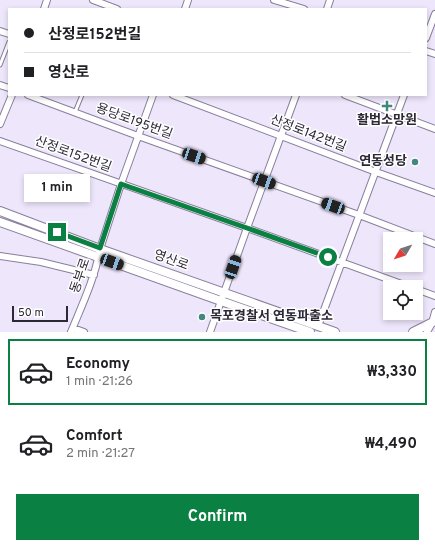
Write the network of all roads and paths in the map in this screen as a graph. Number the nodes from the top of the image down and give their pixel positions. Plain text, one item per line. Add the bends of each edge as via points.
1 (93, 0) edge
2 (274, 0) edge
3 (114, 8) edge
4 (301, 8) edge
5 (435, 14) edge
6 (427, 35) edge
7 (8, 45) edge
8 (0, 65) edge
9 (12, 96) edge
10 (34, 96) edge
11 (82, 96) edge
12 (153, 96) edge
13 (177, 96) edge
14 (296, 96) edge
15 (348, 96) edge
16 (404, 96) edge
17 (46, 98) edge
18 (75, 113) junction
19 (397, 115) junction
20 (0, 124) edge
21 (435, 129) edge
22 (138, 136) junction
23 (282, 136) junction
24 (0, 141) edge
25 (376, 172) junction
26 (264, 181) junction
27 (121, 184) junction
28 (435, 193) edge
29 (0, 210) edge
30 (359, 215) junction
31 (0, 222) edge
32 (247, 228) junction
33 (435, 244) edge
34 (100, 248) junction
35 (0, 256) edge
36 (99, 258) junction
37 (342, 262) junction
38 (94, 275) junction
39 (391, 280) edge
40 (423, 292) edge
41 (224, 293) junction
42 (435, 296) edge
43 (221, 301) junction
44 (435, 312) edge
45 (433, 322) edge
46 (318, 326) junction
47 (72, 330) edge
48 (84, 332) edge
49 (210, 332) edge
50 (310, 332) edge
51 (335, 332) edge
52 (413, 332) edge
53 (427, 332) edge

1 - 3 street
2 - 4 street
5 - 6 street
7 - 8 lane
9 - 20 street
10 - 17 street, 용당로195번길
11 - 18 lane
12 - 22 street, 동부로
13 - 23 street, 산정로142번길
14 - 23 street
15 - 19 street
16 - 19 street
17 - 18 street, 용당로195번길
18 - 22 street, 용당로195번길
19 - 21 street
19 - 25 street
22 - 26 street, 용당로195번길
22 - 27 street, 동부로
23 - 25 street, 산정로142번길
23 - 26 street
24 - 27 street, 산정로152번길
25 - 28 street, 산정로142번길
25 - 30 street
26 - 30 street, 용당로195번길
26 - 32 street
27 - 32 street, 산정로152번길
27 - 34 street, 동부로
29 - 34 street, 영산로
30 - 33 street, 용당로195번길
30 - 37 street
31 - 36 street, 영산로
32 - 37 street, 산정로152번길
32 - 41 street
34 - 36 street, 동부로
34 - 41 street, 영산로
35 - 38 street via 41,262
36 - 38 street, 동부로
36 - 43 street, 영산로
37 - 39 street, 산정로152번길
37 - 46 street
38 - 47 street, 동부로
40 - 42 street
41 - 43 street
41 - 46 street, 영산로
43 - 49 street
43 - 50 street, 영산로
44 - 45 street
45 - 52 street
45 - 53 street
46 - 51 street, 영산로
47 - 48 street

